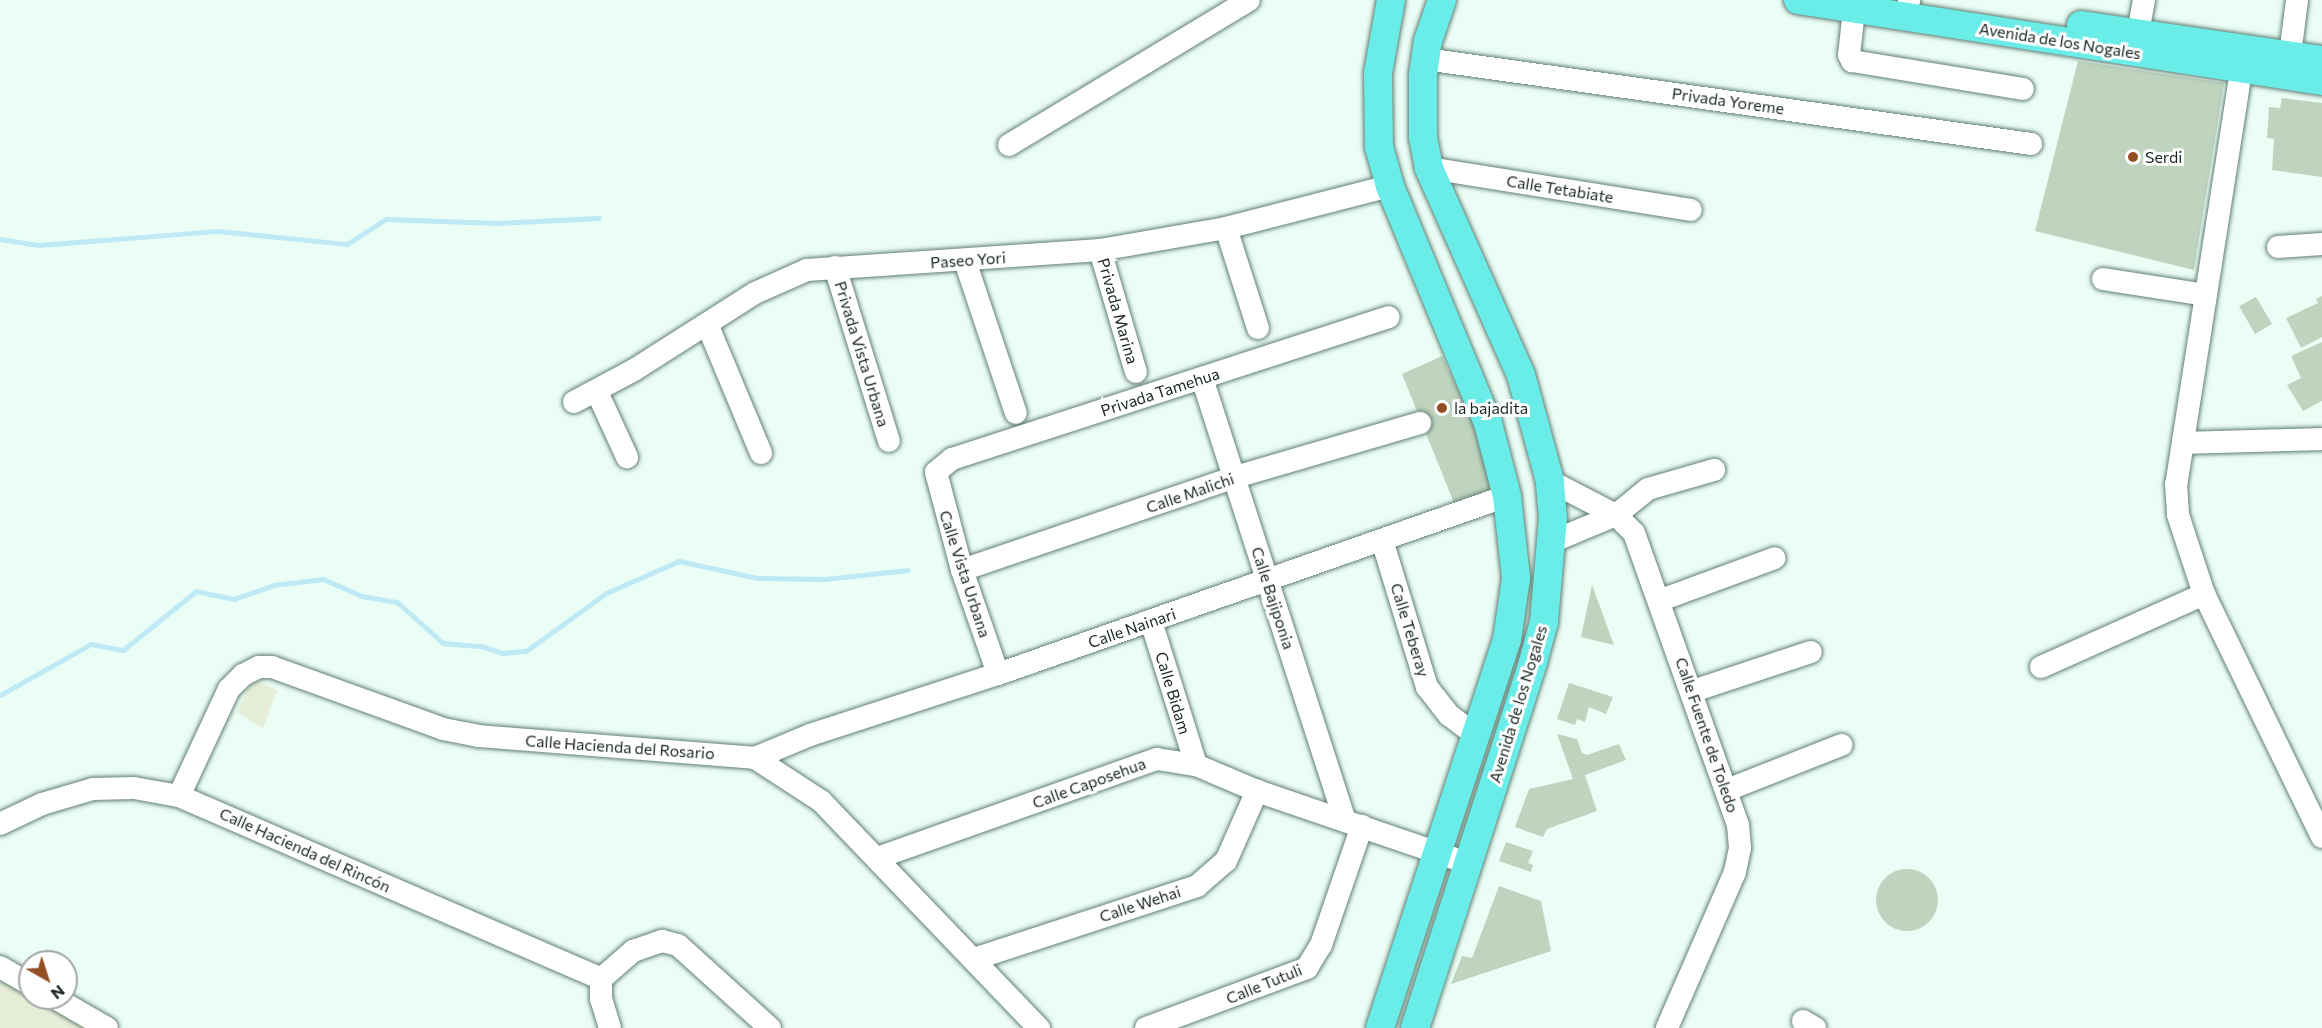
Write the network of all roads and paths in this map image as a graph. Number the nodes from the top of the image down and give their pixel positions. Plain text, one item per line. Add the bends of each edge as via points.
1 (1249, 0) edge
2 (1391, 0) edge
3 (1442, 0) edge
4 (1798, 0) edge
5 (1908, 0) edge
6 (2144, 0) edge
7 (2296, 0) edge
8 (1854, 10) junction
9 (2136, 42) junction
10 (2290, 55) junction
11 (2243, 58) junction
12 (1425, 59) junction
13 (2322, 60) edge
14 (2322, 81) edge
15 (2023, 89) dead end
16 (2031, 144) dead end
17 (1009, 145) dead end
18 (1429, 168) junction
19 (1390, 186) junction
20 (1691, 210) dead end
21 (1226, 228) junction
22 (2322, 244) edge
23 (2278, 247) dead end
24 (1100, 250) junction
25 (965, 261) junction
26 (835, 267) junction
27 (2103, 279) dead end
28 (2206, 295) junction
29 (1388, 317) dead end
30 (707, 324) junction
31 (1258, 328) dead end
32 (1136, 372) dead end
33 (1202, 378) junction
34 (597, 392) junction
35 (574, 402) dead end
36 (1016, 413) dead end
37 (1420, 423) dead end
38 (2322, 439) edge
39 (889, 441) dead end
40 (2183, 444) junction
41 (761, 453) dead end
42 (627, 457) dead end
43 (1714, 470) dead end
44 (936, 472) joint
45 (1232, 478) junction
46 (1550, 481) junction
47 (1507, 496) junction
48 (1616, 515) junction
49 (1382, 540) junction
50 (1551, 542) junction
51 (1775, 558) dead end
52 (962, 570) junction
53 (1268, 580) junction
54 (2204, 594) junction
55 (1660, 600) junction
56 (1151, 621) junction
57 (1811, 652) dead end
58 (2041, 667) dead end
59 (999, 674) junction
60 (1693, 691) junction
61 (1478, 736) junction
62 (1841, 745) dead end
63 (756, 758) junction
64 (1196, 765) junction
65 (1257, 790) junction
66 (1727, 790) junction
67 (179, 796) junction
68 (1353, 822) junction
69 (0, 824) edge
70 (2322, 837) edge
71 (1438, 854) junction
72 (877, 858) junction
73 (1467, 862) junction
74 (974, 958) junction
75 (0, 967) edge
76 (18, 977) edge
77 (601, 979) junction
78 (76, 1010) edge
79 (107, 1028) edge
80 (610, 1028) edge
81 (770, 1028) edge
82 (1039, 1028) edge
83 (1146, 1028) edge
84 (1380, 1028) edge
85 (1414, 1028) edge
86 (1667, 1028) edge

1 - 17 street
2 - 19 main road, Avenida de los Nogales via 1376,111 1379,147
3 - 12 main road, Avenida de los Nogales
4 - 8 main road, Avenida de los Nogales
5 - 9 main road, Avenida de los Nogales
6 - 9 street
7 - 10 street
8 - 9 main road, Avenida de los Nogales
8 - 15 street via 1849,55 1852,62
9 - 11 main road, Avenida de los Nogales
10 - 11 main road, Avenida de los Nogales
10 - 13 main road, Avenida de los Nogales
11 - 14 main road, Avenida de los Nogales
11 - 28 street
12 - 16 street, Privada Yoreme
12 - 18 main road, Avenida de los Nogales via 1421,109
18 - 20 street, Calle Tetabiate
18 - 46 main road, Avenida de los Nogales via 1521,375
19 - 21 street, Paseo Yori
19 - 47 main road, Avenida de los Nogales via 1475,386
21 - 24 street, Paseo Yori
21 - 31 street
22 - 23 street
24 - 25 street, Paseo Yori
24 - 32 street, Privada Marina
25 - 26 street, Paseo Yori
25 - 36 street
26 - 30 street, Paseo Yori via 807,270 782,279
26 - 39 street, Privada Vista Urbana
27 - 28 street
28 - 40 street
29 - 33 street, Privada Tamehua
30 - 34 street, Paseo Yori
30 - 41 street
33 - 44 street, Privada Tamehua via 952,459
33 - 45 street, Calle Bajiponia
34 - 35 street, Paseo Yori
34 - 42 street
37 - 45 street, Calle Malichi
38 - 40 street
40 - 54 street via 2176,484 2178,515
43 - 48 street via 1648,489
44 - 52 street, Calle Vista Urbana
45 - 52 street, Calle Malichi
45 - 53 street, Calle Bajiponia
46 - 48 street, Calle Fuente de Toledo
46 - 50 main road, Avenida de los Nogales
47 - 49 street, Calle Nainari
47 - 61 main road, Avenida de los Nogales via 1516,578 1513,606 1507,640
48 - 50 street
48 - 55 street, Calle Fuente de Toledo via 1634,533
49 - 53 street, Calle Nainari
49 - 61 street, Calle Teberay via 1427,687 1449,715
50 - 73 main road, Avenida de los Nogales via 1544,622
51 - 55 street
52 - 59 street, Calle Vista Urbana
53 - 56 street, Calle Nainari
53 - 68 street, Calle Bajiponia
54 - 58 street
54 - 70 street
55 - 60 street, Calle Fuente de Toledo
56 - 59 street, Calle Nainari
56 - 64 street, Calle Bidam
57 - 60 street
59 - 63 street, Calle Nainari via 810,735
60 - 66 street, Calle Fuente de Toledo
61 - 71 main road, Avenida de los Nogales
62 - 66 street
63 - 67 street, Calle Hacienda del Rosario via 478,736 443,729 273,666 259,667 243,675 229,689
63 - 72 street, Calle Hacienda del Rosario via 821,801
64 - 65 street, Calle Caposehua
64 - 72 street, Calle Caposehua via 1157,759
65 - 68 street, Calle Caposehua
65 - 74 street, Calle Wehai via 1226,861 1197,886
66 - 86 street, Calle Fuente de Toledo via 1738,825 1740,848 1735,872
67 - 69 street, Calle Hacienda del Rincón via 134,788 93,789 42,804
67 - 77 street, Calle Hacienda del Rincón
68 - 71 street, Calle Caposehua
68 - 83 street, Calle Tutuli via 1321,945 1307,968
71 - 73 street, Calle Caposehua
71 - 84 main road, Avenida de los Nogales
72 - 74 street, Calle Hacienda del Rosario
73 - 85 main road, Avenida de los Nogales
74 - 82 street, Calle Hacienda del Rosario
75 - 76 street
77 - 80 street via 601,999
77 - 81 street via 646,944 662,941 678,945
78 - 79 street

